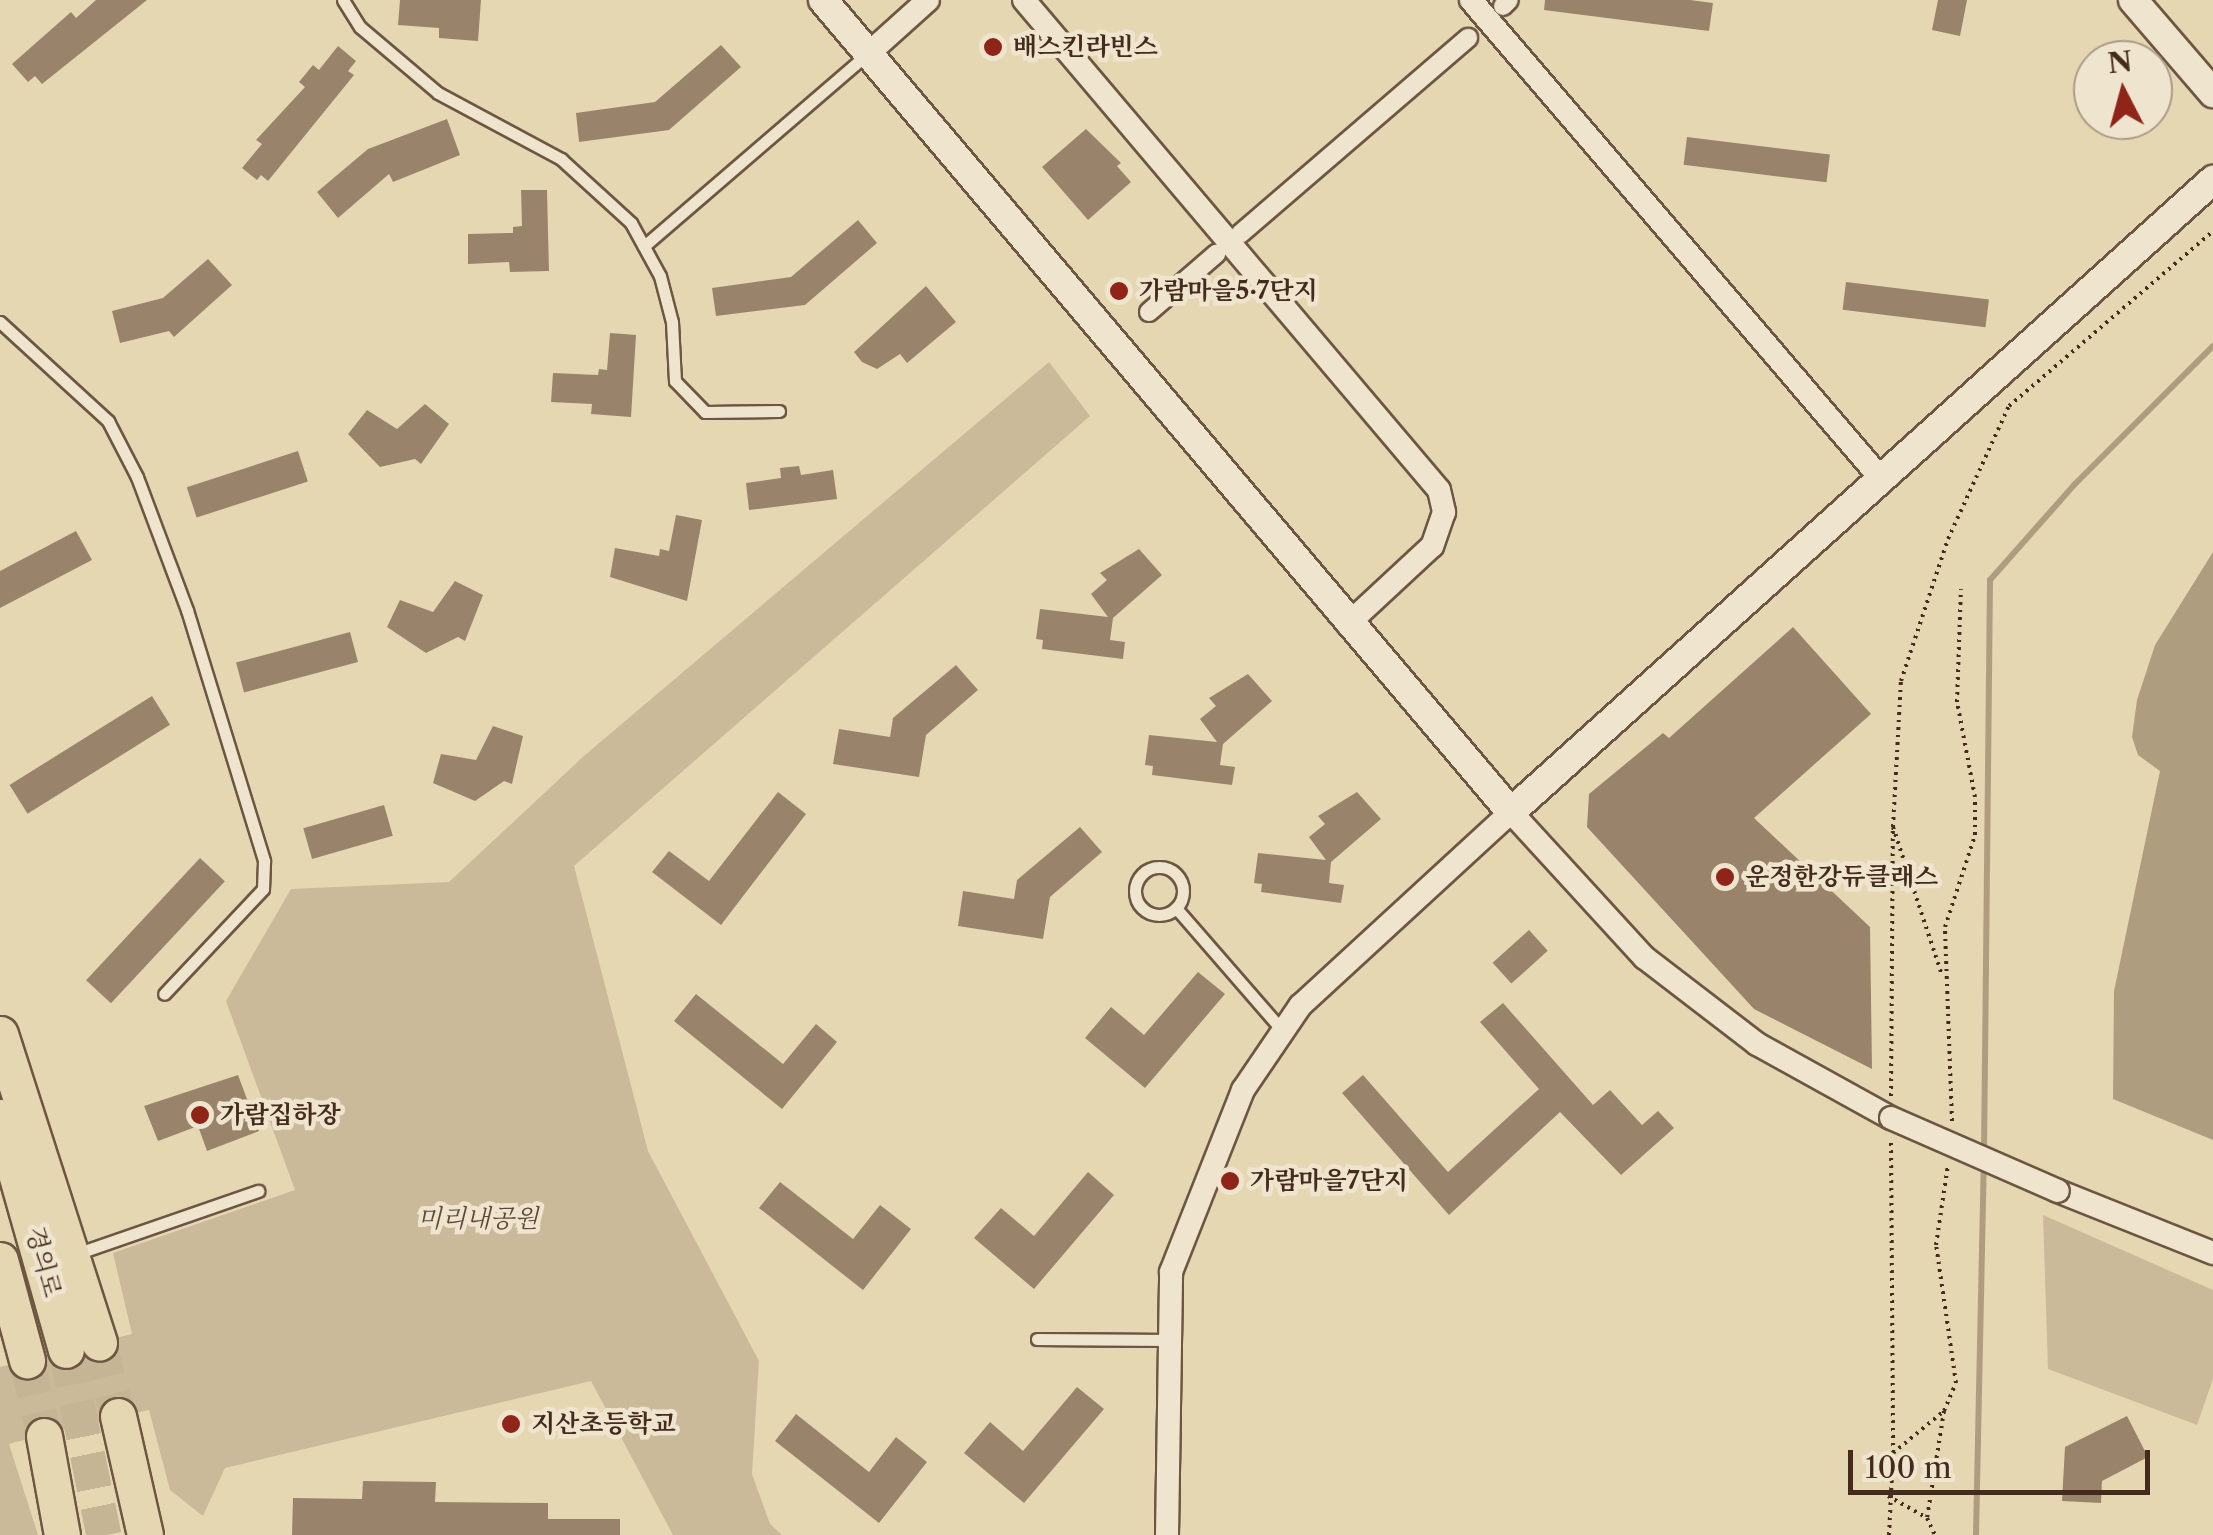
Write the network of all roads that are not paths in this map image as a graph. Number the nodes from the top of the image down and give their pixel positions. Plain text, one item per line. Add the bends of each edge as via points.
1 (343, 0) edge
2 (824, 0) edge
3 (928, 0) edge
4 (1024, 0) edge
5 (1472, 0) edge
6 (2133, 0) edge
7 (1468, 38) dead end
8 (869, 53) junction
9 (2213, 93) edge
10 (2213, 180) edge
11 (1240, 234) dead end
12 (644, 246) junction
13 (1216, 254) dead end
14 (1149, 312) dead end
15 (0, 322) edge
16 (779, 411) dead end
17 (1878, 476) junction
18 (1348, 624) junction
19 (1511, 812) junction
20 (1176, 908) junction
21 (164, 994) dead end
22 (1284, 1031) junction
23 (0, 1034) edge
24 (0, 1117) edge
25 (258, 1191) dead end
26 (2213, 1254) edge
27 (72, 1255) junction
28 (0, 1260) edge
29 (1037, 1339) dead end
30 (1166, 1340) junction
31 (26, 1360) tunnel mouth
32 (118, 1416) tunnel mouth
33 (44, 1436) tunnel mouth
34 (62, 1535) edge
35 (145, 1535) edge
36 (1166, 1535) edge

1 - 12 lane via 360,27 438,93 561,159 602,190
2 - 8 street
3 - 8 street
4 - 18 street via 1440,490 1444,512 1432,546
5 - 17 street
6 - 9 street
7 - 11 street
8 - 12 lane
8 - 18 street
10 - 17 street
12 - 16 lane via 672,322 675,380 705,412
13 - 14 street
15 - 21 lane via 108,421 137,477 187,610 264,861 263,889
17 - 19 street
18 - 19 street
19 - 22 street via 1300,1006
19 - 26 street, bridge via 1644,958 1758,1044 1891,1115
20 - 20 lane via 1183,894 1175,874 1154,868 1140,876 1140,906 1154,915
20 - 22 lane
22 - 30 street via 1243,1090 1197,1194 1171,1272
23 - 27 main road
24 - 27 main road, 경의로 via 82,1346
25 - 27 lane
28 - 31 main road
29 - 30 lane
30 - 36 street
32 - 35 main road
33 - 34 main road

